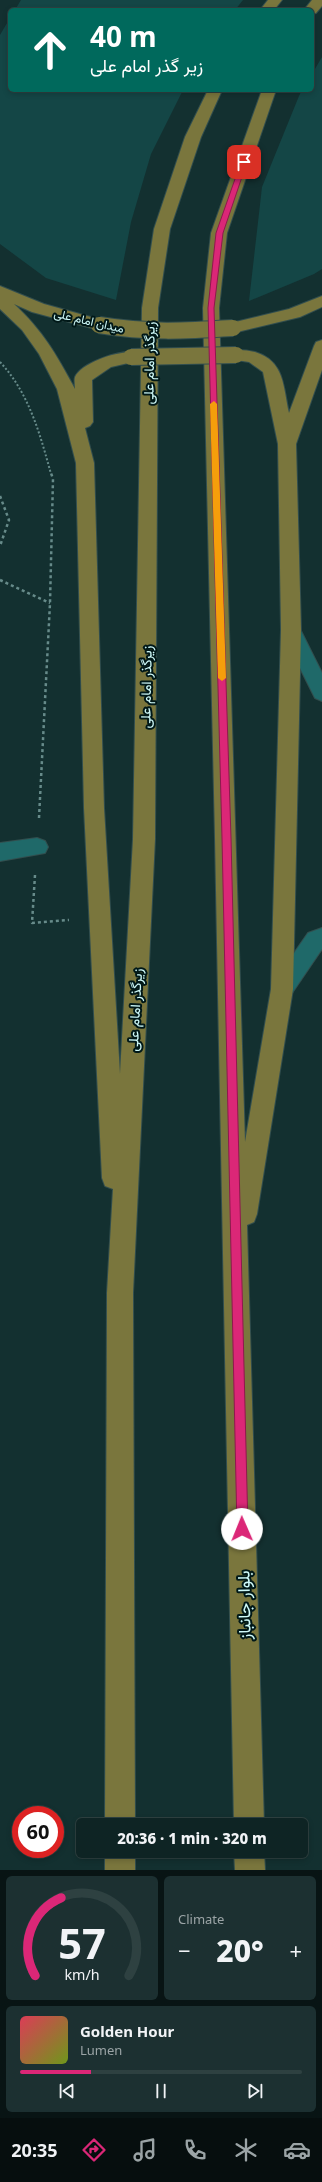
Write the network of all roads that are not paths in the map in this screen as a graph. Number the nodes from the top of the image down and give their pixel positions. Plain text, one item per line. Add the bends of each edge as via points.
1 (275, 0) edge
2 (320, 0) edge
3 (269, 8) edge
4 (313, 8) edge
5 (214, 92) edge
6 (268, 92) edge
7 (0, 292) edge
8 (0, 300) edge
9 (322, 301) edge
10 (322, 346) edge
11 (287, 444) junction
12 (85, 463) junction
13 (291, 630) junction
14 (322, 692) edge
15 (37, 847) road end
16 (0, 852) edge
17 (322, 937) edge
18 (282, 989) junction
19 (236, 1264) junction
20 (120, 1293) junction
21 (120, 1818) edge
22 (249, 1818) edge
23 (120, 1858) edge
24 (250, 1858) edge
25 (120, 1870) edge
26 (250, 1870) edge

1 - 3 main road
2 - 4 main road
5 - 20 main road, زیرگذر امام علی via 193,137 162,229 150,308 144,839
6 - 19 main road via 219,233 211,308
7 - 9 main road, میدان امام علی, bridge via 38,308 99,325 135,331 173,332 233,328 294,313
8 - 12 main road via 28,326 47,352 66,389
10 - 11 main road
11 - 12 main road, bridge via 271,370 265,362 253,357 236,355 131,357 112,359 96,367 83,378
11 - 13 main road
12 - 20 main road via 93,800
13 - 14 street
13 - 18 main road
15 - 16 street
17 - 18 street via 316,940
18 - 19 main road
19 - 22 main road, بلوار جانباز
20 - 21 main road
23 - 25 main road
24 - 26 main road

